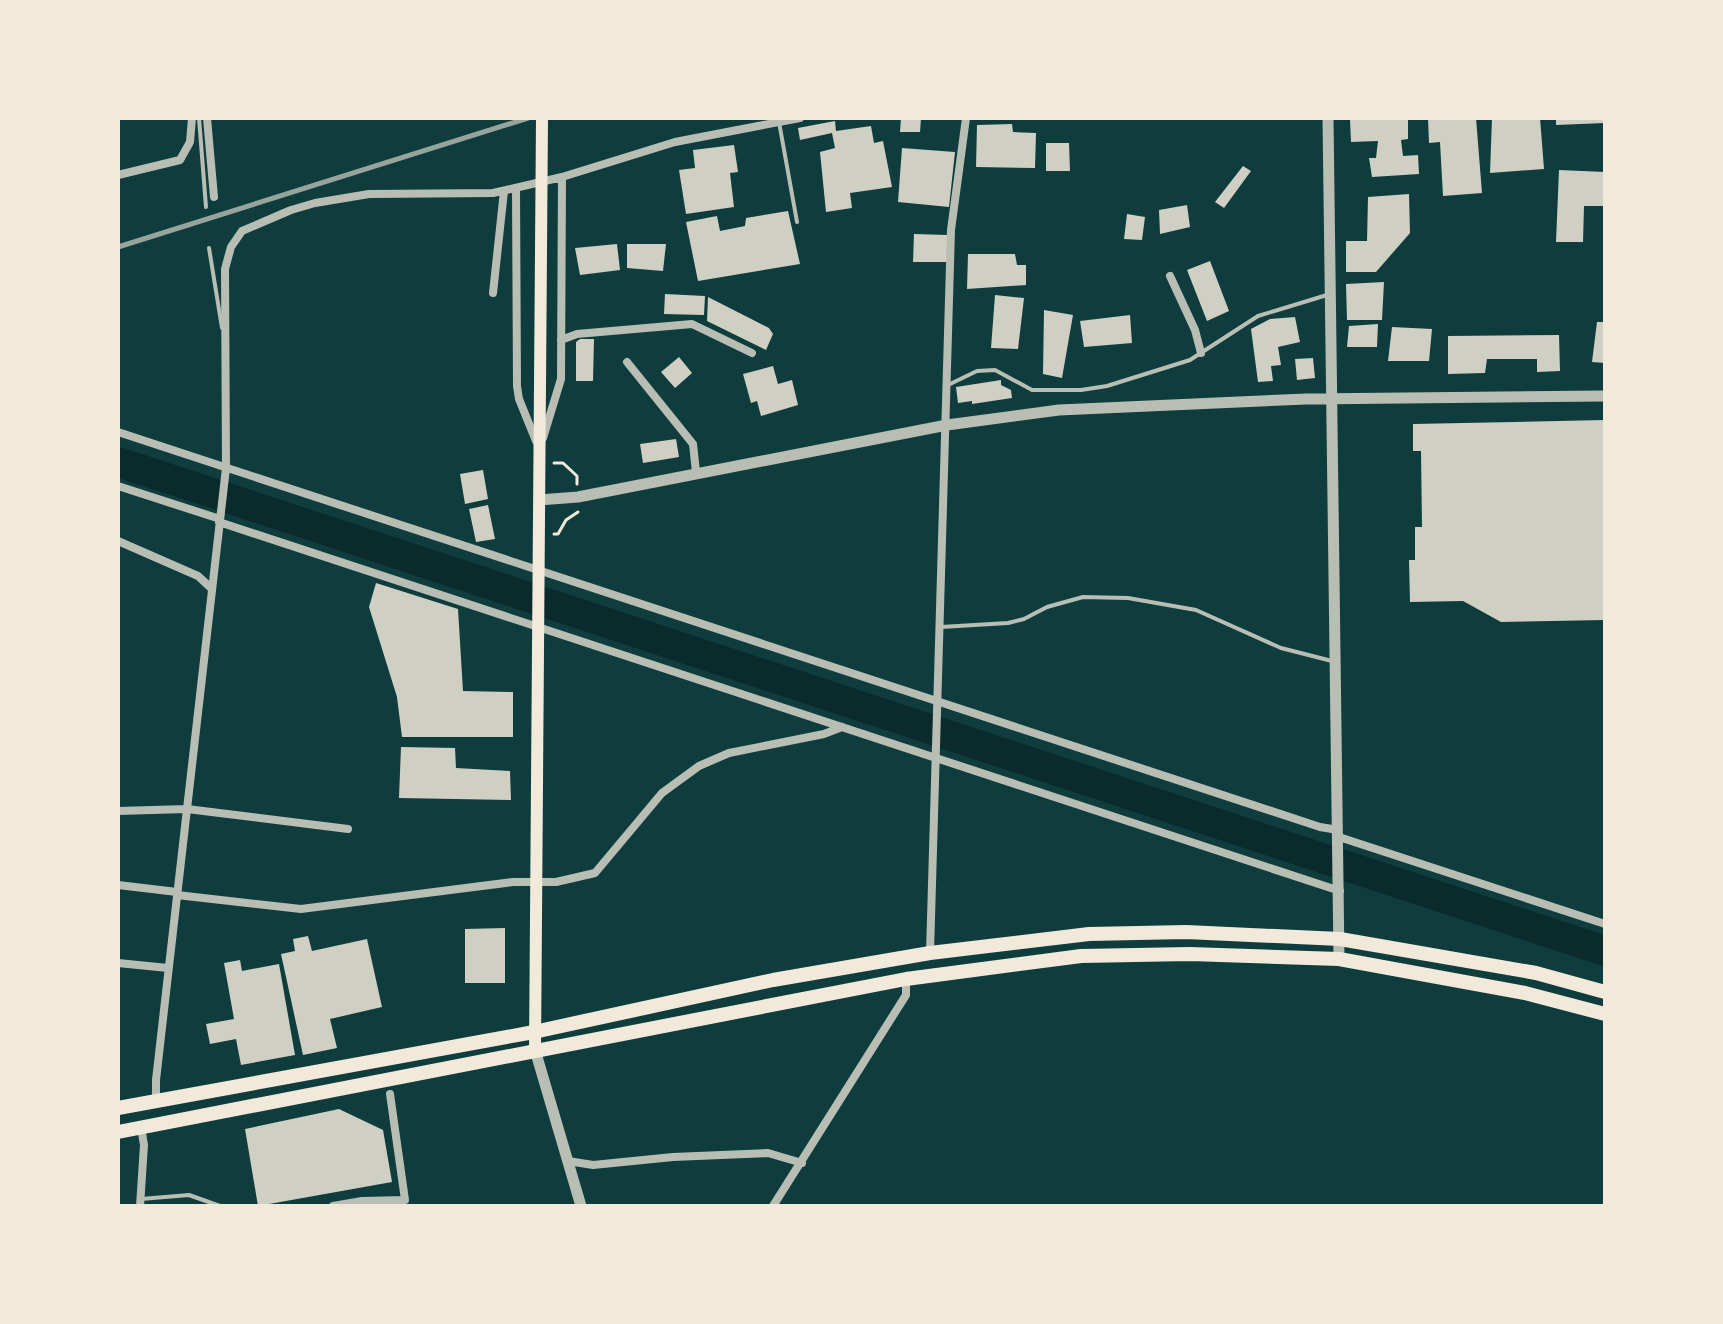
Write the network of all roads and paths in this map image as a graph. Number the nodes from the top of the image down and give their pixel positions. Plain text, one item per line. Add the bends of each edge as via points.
1 (192, 118) edge
2 (199, 118) edge
3 (207, 118) edge
4 (542, 118) edge
5 (800, 118) edge
6 (966, 118) edge
7 (1328, 118) edge
8 (779, 122) junction
9 (118, 175) edge
10 (562, 177) junction
11 (516, 188) junction
12 (504, 191) junction
13 (214, 197) dead end
14 (206, 207) dead end
15 (797, 222) dead end
16 (209, 248) dead end
17 (1170, 276) dead end
18 (493, 293) dead end
19 (1329, 294) junction
20 (225, 340) junction
21 (561, 340) junction
22 (752, 353) dead end
23 (1201, 353) junction
24 (627, 362) dead end
25 (948, 385) junction
26 (1605, 396) edge
27 (1333, 400) junction
28 (947, 425) junction
29 (118, 432) edge
30 (540, 449) junction
31 (226, 471) junction
32 (696, 472) junction
33 (118, 486) edge
34 (539, 500) junction
35 (220, 518) junction
36 (118, 541) edge
37 (539, 573) junction
38 (211, 588) junction
39 (538, 624) junction
40 (939, 626) junction
41 (1334, 662) junction
42 (937, 706) junction
43 (842, 727) junction
44 (936, 755) junction
45 (187, 809) junction
46 (118, 811) edge
47 (348, 829) dead end
48 (1339, 836) junction
49 (535, 884) junction
50 (118, 885) edge
51 (1339, 888) junction
52 (177, 893) junction
53 (1605, 924) edge
54 (1340, 939) junction
55 (930, 953) junction
56 (1339, 959) junction
57 (118, 963) edge
58 (168, 968) junction
59 (906, 979) junction
60 (1605, 992) edge
61 (1605, 1014) edge
62 (534, 1032) junction
63 (535, 1050) junction
64 (390, 1094) dead end
65 (156, 1100) junction
66 (118, 1108) edge
67 (141, 1127) junction
68 (118, 1132) edge
69 (568, 1161) junction
70 (802, 1163) junction
71 (139, 1204) edge
72 (220, 1206) edge
73 (333, 1206) edge
74 (581, 1206) edge
75 (773, 1206) edge

1 - 9 street via 190,142 180,160
2 - 14 lane
3 - 13 street
4 - 30 main road
5 - 8 street
6 - 25 street via 951,230
7 - 19 street
8 - 10 street via 675,142
8 - 15 lane
10 - 11 street
10 - 21 street
11 - 12 street
11 - 30 street via 517,386
12 - 18 street
12 - 20 street via 343,198 291,210 242,231 226,259
16 - 20 lane
17 - 23 street
19 - 23 lane via 1258,316
19 - 27 street
20 - 31 street
21 - 22 street via 577,334 692,324
21 - 30 street via 561,379
23 - 25 lane via 1166,369 1081,390 1032,390 995,370 977,371
24 - 32 street via 693,444
25 - 28 street
26 - 27 street
27 - 28 street via 1059,410
27 - 41 street
28 - 32 street
28 - 40 street
29 - 31 street
30 - 34 main road
31 - 35 street
31 - 37 street
32 - 34 street
33 - 35 street
34 - 37 main road
35 - 38 street
35 - 39 street
36 - 38 street via 198,576
37 - 39 main road
37 - 42 street
38 - 45 street
39 - 43 street
39 - 49 main road
40 - 41 lane via 1008,623 1083,597 1148,600 1196,610 1281,648
40 - 42 street
41 - 48 street
42 - 44 street
42 - 48 street
43 - 44 street
43 - 49 street via 707,762 662,793 595,873
44 - 51 street
44 - 55 street
45 - 46 street
45 - 47 street
45 - 52 street
48 - 51 street
48 - 53 street
49 - 52 street via 513,882 301,909
49 - 62 main road
50 - 52 street
51 - 54 street
52 - 58 street
54 - 55 highway via 1089,934
54 - 56 street
54 - 60 highway via 1536,973
55 - 62 highway via 773,980
56 - 59 highway via 1110,954
56 - 61 highway via 1525,993
57 - 58 street
58 - 65 street
59 - 63 highway
59 - 70 street via 906,995
62 - 63 main road
62 - 65 highway
63 - 67 highway
63 - 69 street
64 - 73 street via 405,1200
65 - 66 highway
67 - 68 highway
67 - 71 street
69 - 70 street via 593,1165 768,1153
69 - 74 street
70 - 75 street
71 - 72 lane via 189,1195

